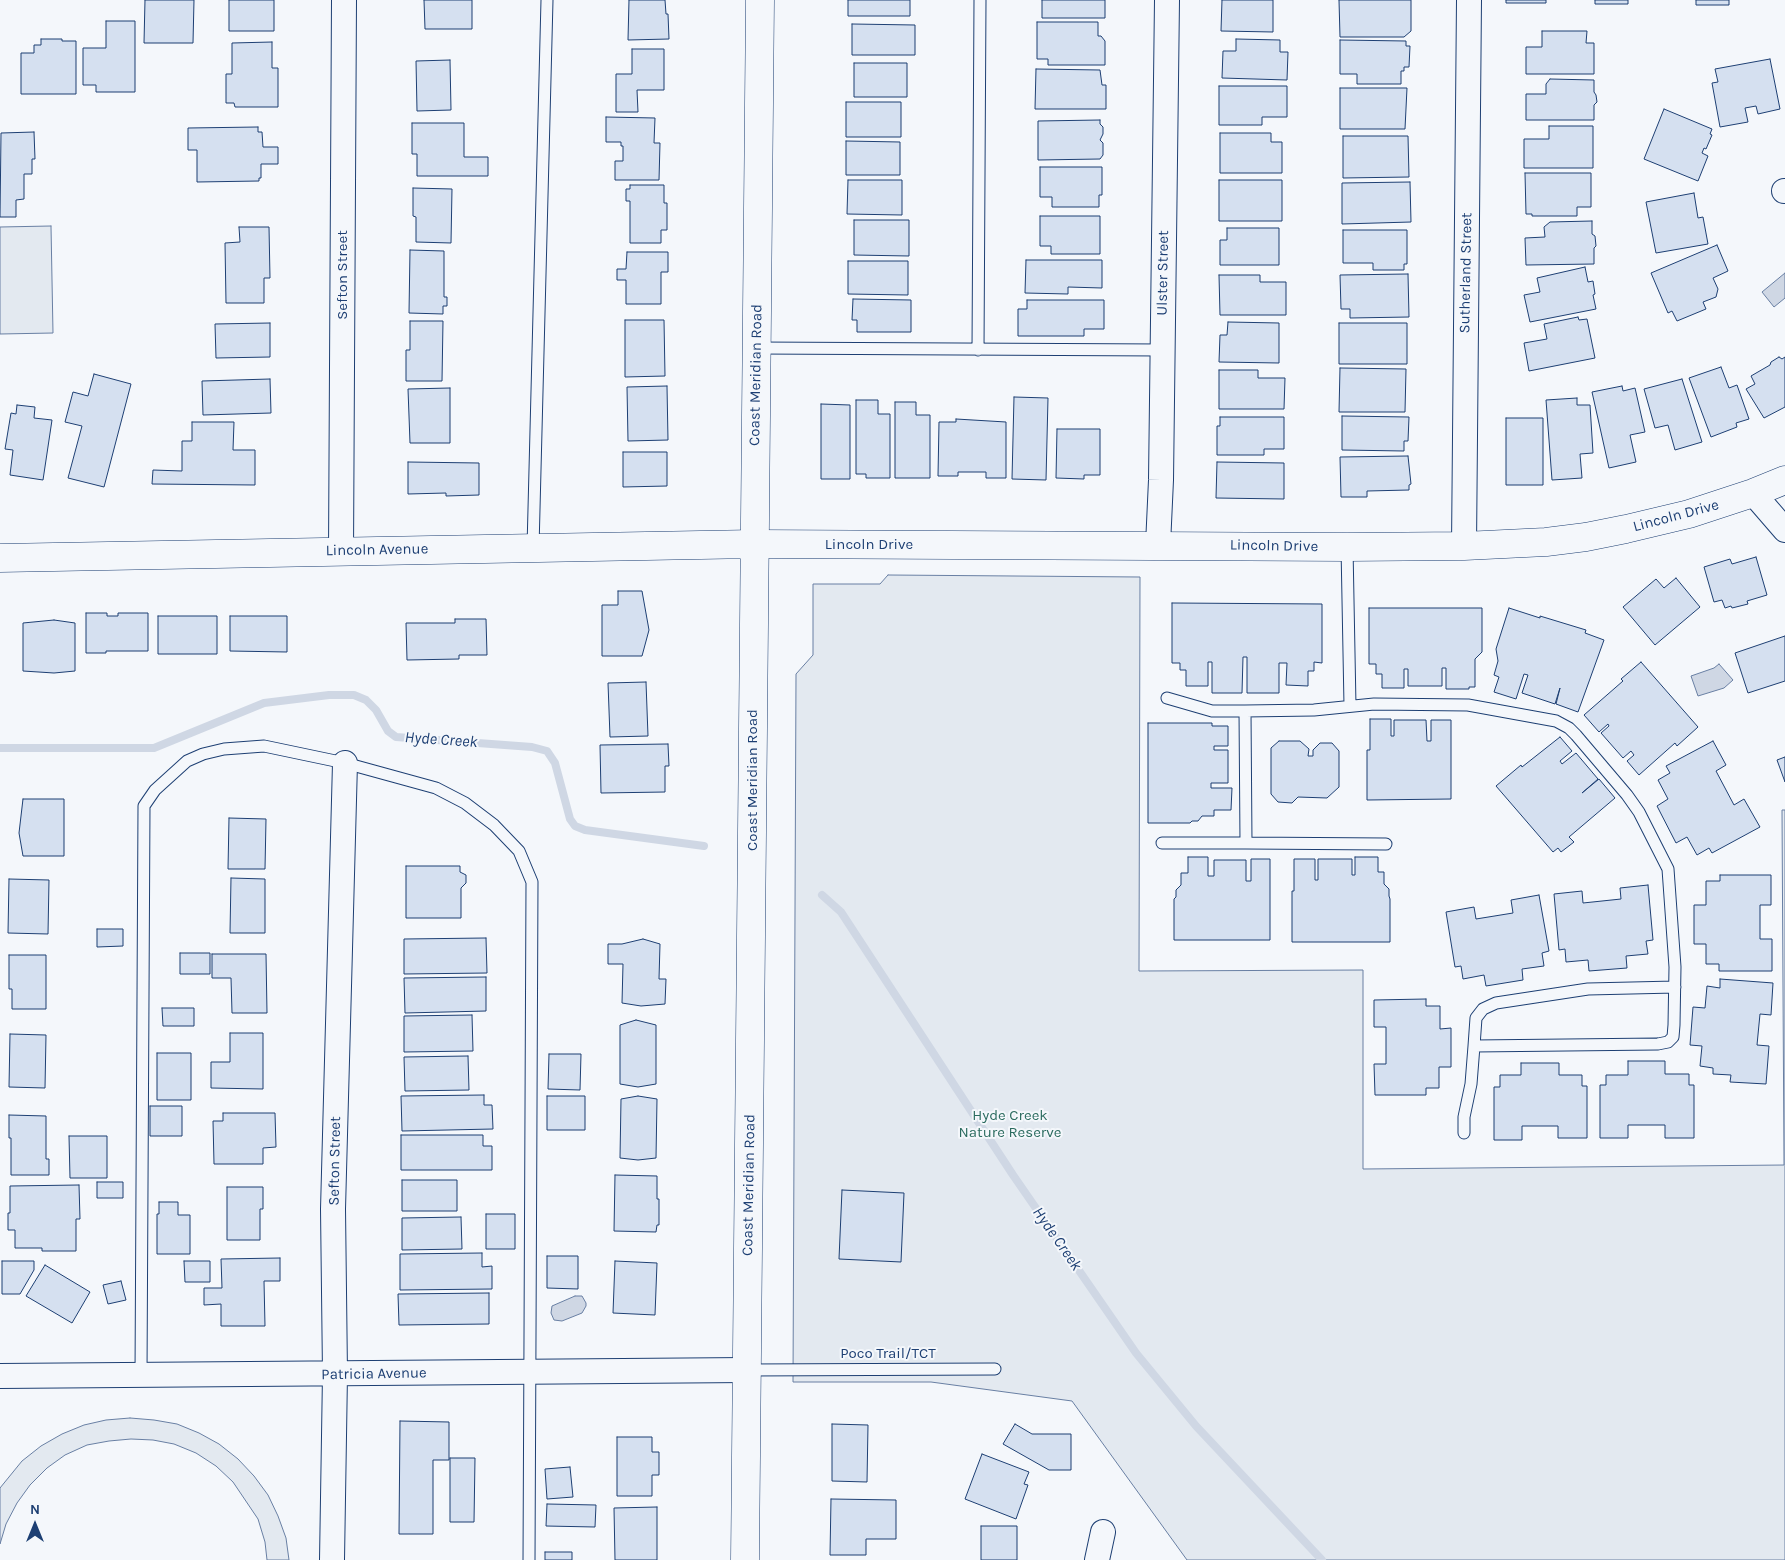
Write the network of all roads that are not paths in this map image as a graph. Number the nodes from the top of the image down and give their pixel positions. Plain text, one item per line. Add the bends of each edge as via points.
1 (344, 0) edge
2 (547, 0) edge
3 (760, 0) edge
4 (980, 0) edge
5 (1167, 0) edge
6 (1469, 0) edge
7 (756, 348) junction
8 (978, 350) junction
9 (1162, 350) junction
10 (1785, 480) edge
11 (1753, 493) junction
12 (1785, 530) edge
13 (754, 544) junction
14 (1158, 545) junction
15 (1464, 546) junction
16 (1347, 547) junction
17 (533, 548) junction
18 (341, 551) junction
19 (0, 558) edge
20 (1167, 698) dead end
21 (1350, 706) junction
22 (1245, 711) junction
23 (345, 763) junction
24 (1162, 843) dead end
25 (1246, 843) junction
26 (1386, 844) dead end
27 (1675, 987) junction
28 (1474, 1046) junction
29 (1464, 1133) dead end
30 (995, 1369) dead end
31 (747, 1370) junction
32 (531, 1372) junction
33 (335, 1374) junction
34 (141, 1375) junction
35 (0, 1376) edge
36 (1103, 1532) dead end
37 (332, 1560) edge
38 (529, 1560) edge
39 (745, 1560) edge
40 (1097, 1560) edge

1 - 18 street, Sefton Street
2 - 17 lane
3 - 7 main road, Coast Meridian Road
4 - 8 lane
5 - 9 street, Ulster Street
6 - 15 street, Sutherland Street
7 - 8 lane
7 - 13 main road, Coast Meridian Road
8 - 9 lane
9 - 14 street, Ulster Street
10 - 11 main road, Lincoln Drive
11 - 12 street
11 - 15 main road, Lincoln Drive via 1689,514 1594,536
13 - 14 main road, Lincoln Drive
13 - 17 main road, Lincoln Avenue
13 - 31 main road, Coast Meridian Road
14 - 16 main road, Lincoln Drive
15 - 16 main road, Lincoln Drive
16 - 21 lane
17 - 18 main road, Lincoln Avenue
18 - 19 main road, Lincoln Avenue
20 - 22 lane via 1212,711
21 - 22 lane
21 - 27 lane via 1468,705 1556,721 1569,728 1625,792 1668,869
22 - 25 lane
23 - 32 lane via 436,788 465,803 494,825 519,851 532,882
23 - 33 street, Sefton Street via 333,1209
23 - 34 lane via 264,746 224,749 187,761 155,790 144,806
24 - 25 lane
25 - 26 lane
27 - 28 lane via 1588,989 1496,1003 1483,1009 1476,1018
27 - 28 lane via 1673,1037 1668,1042
28 - 29 lane
30 - 31 lane, Poco Trail/TCT
31 - 32 street, Patricia Avenue
31 - 39 main road, Coast Meridian Road
32 - 33 street, Patricia Avenue
32 - 38 lane
33 - 34 street, Patricia Avenue
33 - 37 street, Sefton Street
34 - 35 street, Patricia Avenue
36 - 40 street

